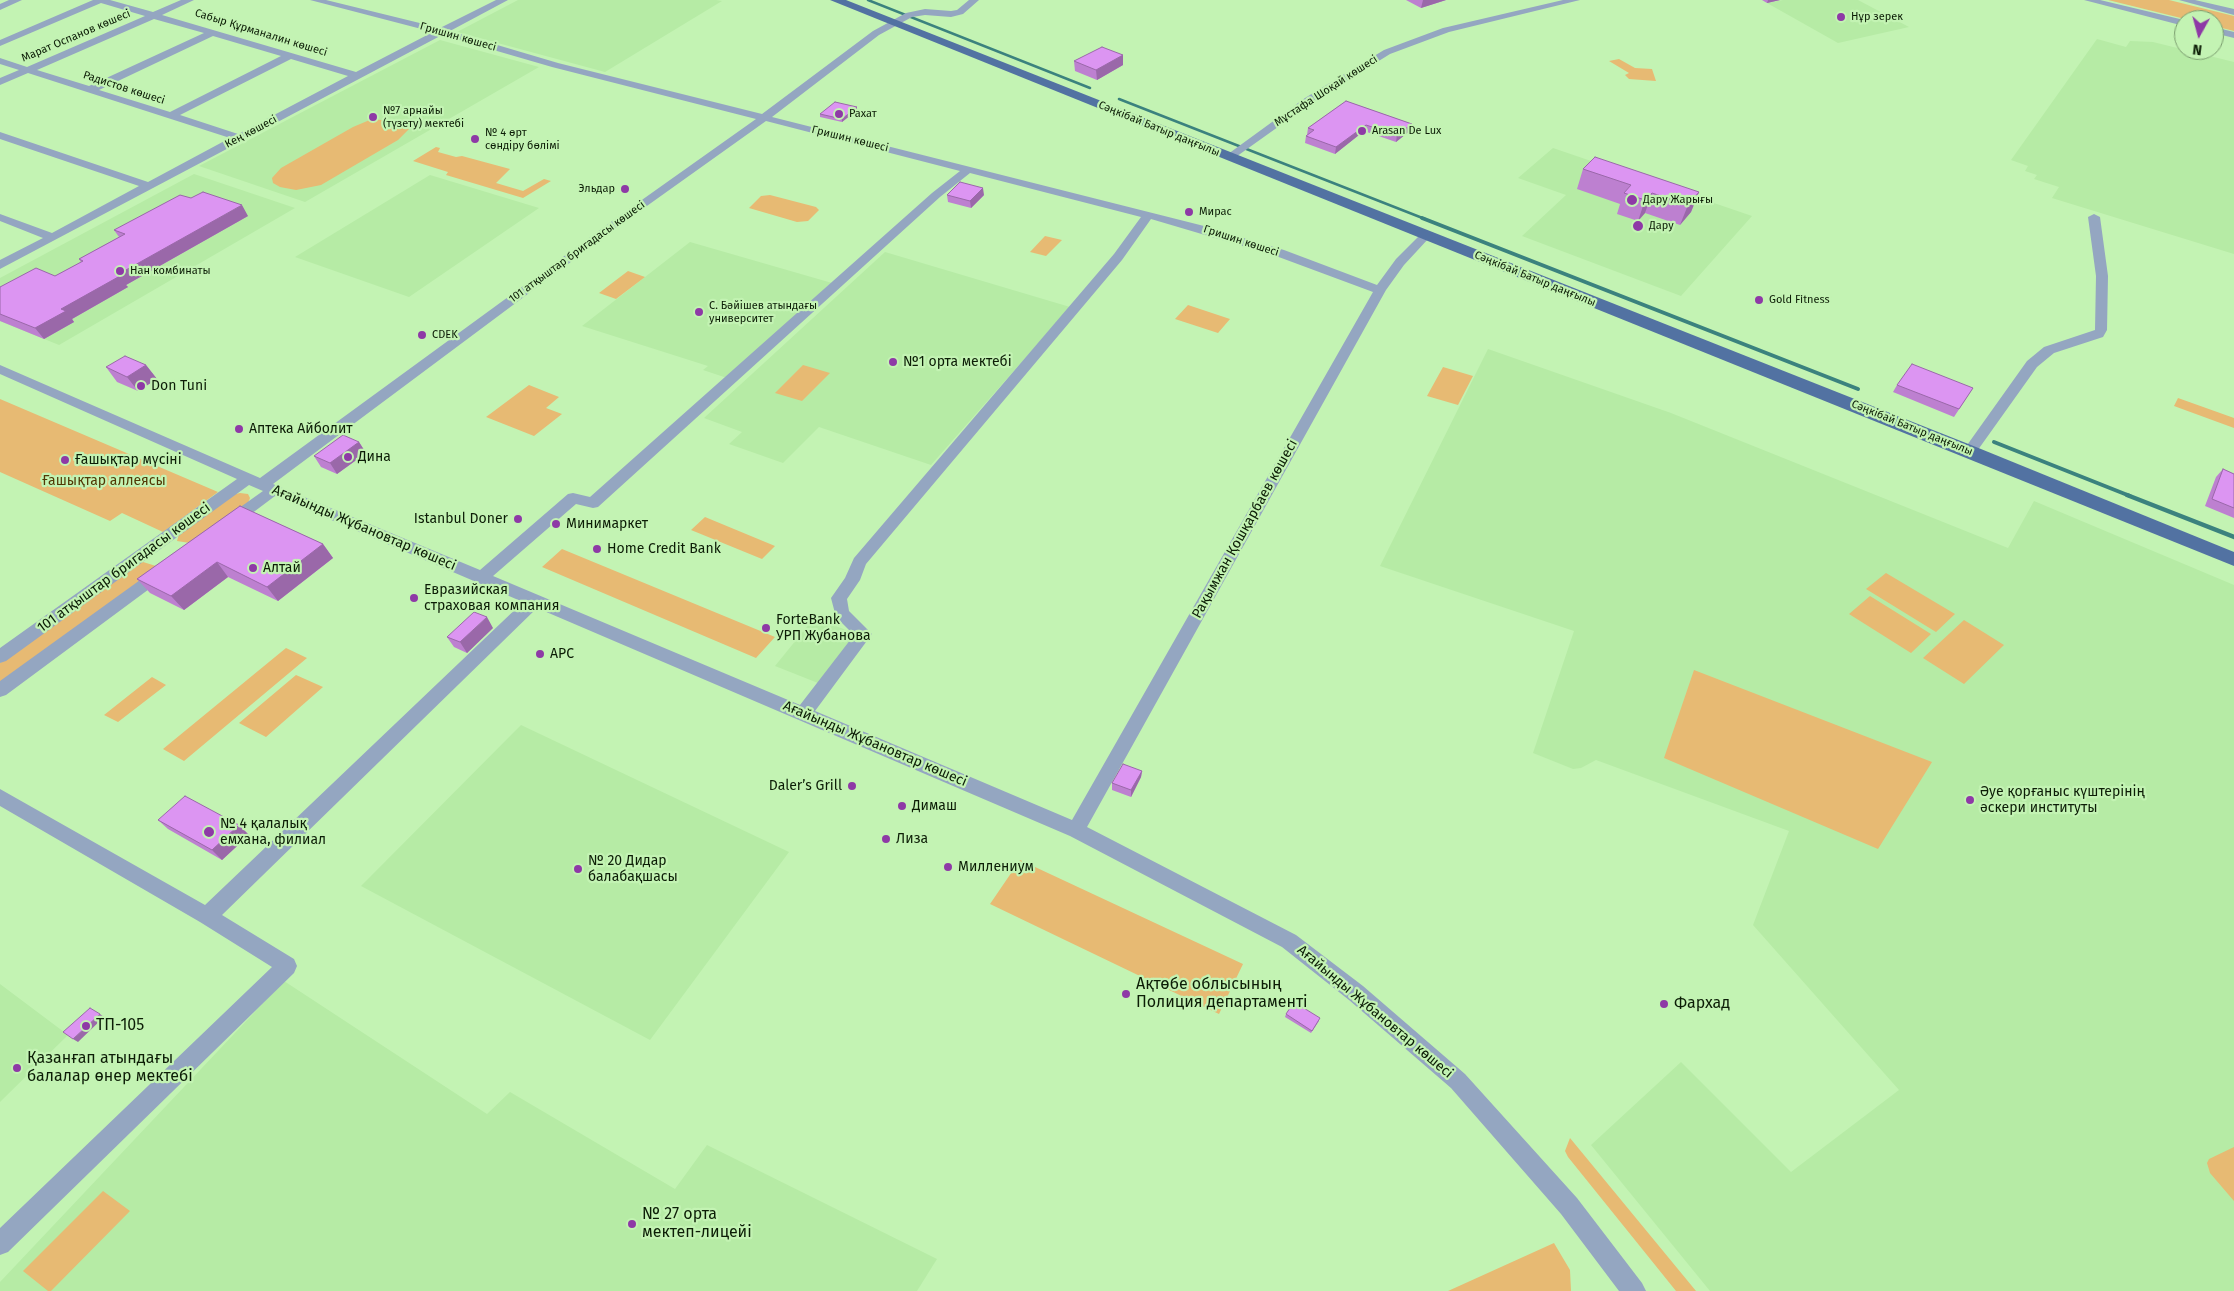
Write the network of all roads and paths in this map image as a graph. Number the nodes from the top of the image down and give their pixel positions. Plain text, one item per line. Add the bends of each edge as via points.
1 (17, 0) edge
2 (101, 0) edge
3 (188, 0) edge
4 (316, 0) edge
5 (503, 0) edge
6 (836, 0) edge
7 (974, 0) edge
8 (1575, 0) edge
9 (2089, 0) edge
10 (2184, 0) edge
11 (0, 7) edge
12 (2234, 12) edge
13 (156, 15) junction
14 (902, 19) junction
15 (2174, 21) edge
16 (214, 32) junction
17 (442, 32) junction
18 (0, 43) edge
19 (291, 56) junction
20 (0, 61) edge
21 (28, 70) junction
22 (357, 75) junction
23 (0, 82) edge
24 (90, 90) junction
25 (170, 116) junction
26 (764, 118) junction
27 (0, 135) edge
28 (240, 138) junction
29 (1239, 150) junction
30 (968, 169) junction
31 (149, 186) junction
32 (1148, 214) junction
33 (2094, 217) dead end
34 (0, 218) edge
35 (1426, 236) junction
36 (52, 237) junction
37 (0, 265) edge
38 (1380, 290) junction
39 (0, 369) edge
40 (1970, 451) junction
41 (261, 484) junction
42 (219, 530) edge
43 (2234, 559) edge
44 (174, 563) edge
45 (482, 578) junction
46 (535, 600) junction
47 (0, 657) edge
48 (0, 690) edge
49 (803, 714) junction
50 (0, 797) edge
51 (1076, 830) junction
52 (207, 916) junction
53 (0, 1244) edge
54 (1634, 1291) edge

1 - 11 street
2 - 13 street, Сабыр Құрманалин көшесі
2 - 18 street
3 - 13 street, Марат Оспанов көшесі
4 - 17 street, Гришин көшесі
5 - 17 street, Кең көшесі
6 - 14 main road, Сәңкібай Батыр даңғылы
7 - 14 street via 960,12 925,12
8 - 29 street, Мұстафа Шоқай көшесі via 1418,39 1357,69
9 - 15 street
10 - 12 street
13 - 16 street, Сабыр Құрманалин көшесі
13 - 21 street, Марат Оспанов көшесі
14 - 26 street, 101 атқыштар бригадасы көшесі via 876,33
14 - 29 main road, Сәңкібай Батыр даңғылы
16 - 19 street, Сабыр Құрманалин көшесі
16 - 24 street
17 - 22 street, Кең көшесі
17 - 26 street, Гришин көшесі via 555,65
19 - 22 street, Сабыр Құрманалин көшесі
19 - 25 street
20 - 21 street, Радистов көшесі
21 - 23 street, Марат Оспанов көшесі
21 - 24 street, Радистов көшесі
22 - 28 street, Кең көшесі
24 - 25 street, Радистов көшесі
25 - 28 street, Радистов көшесі
26 - 30 street, Гришин көшесі
26 - 41 street, 101 атқыштар бригадасы көшесі
27 - 31 street
28 - 31 street, Кең көшесі
29 - 35 main road, Сәңкібай Батыр даңғылы
30 - 32 street, Гришин көшесі
30 - 45 street via 593,503 573,498
31 - 36 street, Кең көшесі
32 - 38 street, Гришин көшесі via 1280,253
32 - 49 street via 1118,257 859,562 852,580 839,598 842,613 864,634
33 - 40 street via 2102,276 2101,330 2098,334 2049,350 2032,364
34 - 36 street
35 - 38 street, Рақымжан Қошқарбаев көшесі via 1400,262
35 - 40 main road, Сәңкібай Батыр даңғылы
36 - 37 street, Кең көшесі
38 - 51 street, Рақымжан Қошқарбаев көшесі
39 - 41 street, Ағайынды Жұбановтар көшесі
40 - 43 main road, Сәңкібай Батыр даңғылы
41 - 42 street, 101 атқыштар бригадасы көшесі
41 - 45 street, Ағайынды Жұбановтар көшесі
41 - 47 street, 101 атқыштар бригадасы көшесі
44 - 48 street, 101 атқыштар бригадасы көшесі
45 - 46 street, Ағайынды Жұбановтар көшесі
46 - 49 street, Ағайынды Жұбановтар көшесі
46 - 52 street
49 - 51 street, Ағайынды Жұбановтар көшесі
50 - 52 street
51 - 54 street, Ағайынды Жұбановтар көшесі via 1289,941 1356,993 1458,1081 1569,1206
52 - 53 street via 287,966

